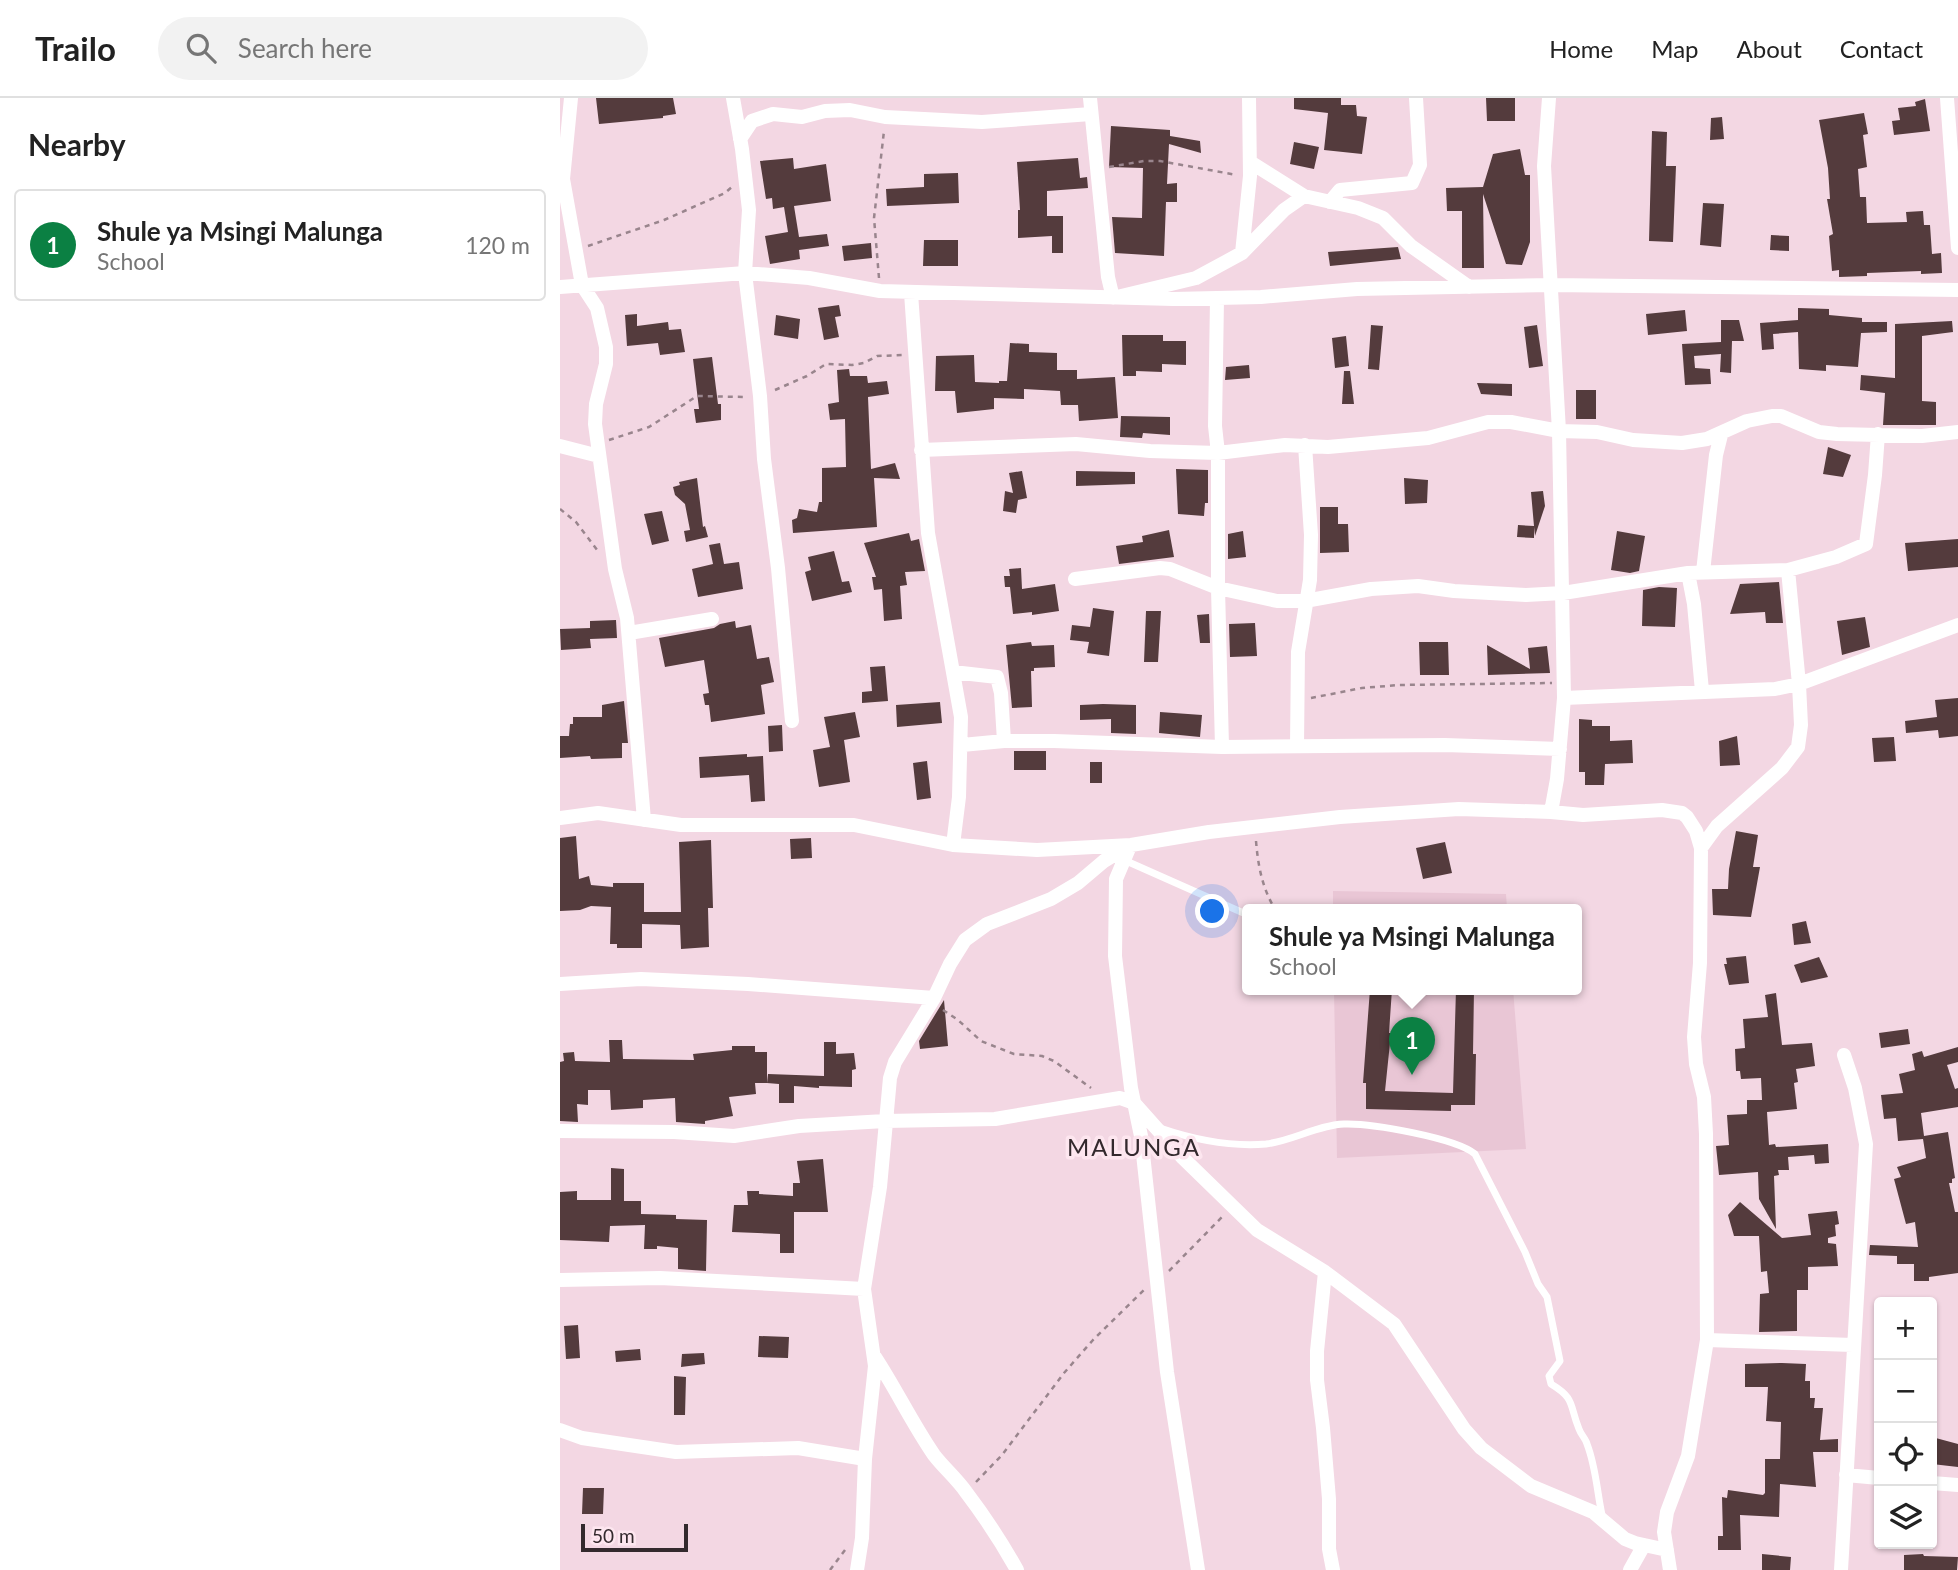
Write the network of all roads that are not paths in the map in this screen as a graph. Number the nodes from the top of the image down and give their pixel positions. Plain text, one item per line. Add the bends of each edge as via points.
1 (571, 98) edge
2 (733, 98) edge
3 (1090, 98) edge
4 (1249, 98) edge
5 (1416, 98) edge
6 (1549, 98) edge
7 (1947, 98) edge
8 (1091, 114) junction
9 (740, 139) junction
10 (1250, 162) junction
11 (561, 179) edge
12 (1304, 196) junction
13 (1330, 202) junction
14 (1958, 248) edge
15 (1242, 253) junction
16 (745, 273) junction
17 (582, 285) junction
18 (1550, 285) junction
19 (560, 287) edge
20 (1469, 287) junction
21 (1958, 290) edge
22 (911, 293) junction
23 (1113, 298) junction
24 (1217, 299) junction
25 (1559, 430) junction
26 (1958, 432) edge
27 (1878, 434) junction
28 (1721, 435) junction
29 (1305, 445) junction
30 (560, 446) edge
31 (598, 450) junction
32 (921, 450) junction
33 (1217, 453) junction
34 (1788, 570) junction
35 (1703, 572) junction
36 (1688, 573) junction
37 (1075, 579) dead end
38 (1217, 587) junction
39 (1563, 593) junction
40 (1305, 601) junction
41 (712, 619) dead end
42 (1958, 625) edge
43 (629, 634) junction
44 (953, 672) junction
45 (1799, 684) junction
46 (1702, 691) junction
47 (1564, 698) junction
48 (792, 721) dead end
49 (1004, 741) junction
50 (962, 745) junction
51 (1297, 746) junction
52 (1223, 747) junction
53 (1560, 749) junction
54 (1551, 811) junction
55 (560, 818) edge
56 (644, 820) junction
57 (953, 845) junction
58 (1131, 845) junction
59 (1701, 848) junction
60 (1124, 860) junction
61 (1242, 912) edge
62 (560, 984) edge
63 (933, 1001) junction
64 (1844, 1055) dead end
65 (1133, 1103) junction
66 (885, 1121) junction
67 (1153, 1125) junction
68 (560, 1131) edge
69 (1325, 1272) junction
70 (560, 1280) edge
71 (864, 1289) junction
72 (1707, 1340) junction
73 (1853, 1345) junction
74 (874, 1355) junction
75 (560, 1430) edge
76 (865, 1459) junction
77 (1846, 1475) junction
78 (1874, 1478) edge
79 (1937, 1483) edge
80 (1958, 1485) edge
81 (1600, 1517) junction
82 (1644, 1545) junction
83 (1667, 1550) junction
84 (857, 1570) edge
85 (1017, 1570) edge
86 (1198, 1570) edge
87 (1333, 1570) edge
88 (1630, 1570) edge
89 (1670, 1570) edge
90 (1841, 1570) edge

1 - 11 street
2 - 9 street
3 - 8 street
4 - 10 street
5 - 13 street via 1420,165 1412,183 1340,190
6 - 18 street via 1544,166
7 - 14 street
8 - 9 street via 982,122 885,117 850,110 802,117 773,114 752,121
8 - 23 street
9 - 16 street via 749,210
10 - 12 street
10 - 15 street
11 - 17 street
12 - 13 street
12 - 15 street
13 - 20 street via 1383,218 1411,246
15 - 23 street via 1196,278
16 - 17 street
16 - 22 street
16 - 48 street
17 - 19 street
17 - 31 street via 597,308 606,346 597,404
18 - 20 street
18 - 21 street
18 - 25 street
20 - 24 street
22 - 23 street
22 - 32 street
23 - 24 street
24 - 33 street
25 - 28 street via 1657,443
25 - 29 street via 1489,422 1428,438
25 - 39 street
26 - 27 street
27 - 28 street via 1819,432 1780,416 1747,421
27 - 34 street via 1866,544
28 - 35 street
29 - 33 street
29 - 40 street via 1311,535
30 - 31 street
31 - 43 street
32 - 33 street via 1076,444
32 - 44 street via 928,533
33 - 38 street
34 - 35 street
34 - 45 street
35 - 36 street
36 - 39 street
36 - 46 street
37 - 38 street via 1160,568
38 - 40 street via 1277,601
38 - 52 street
39 - 40 street via 1526,595 1418,586
39 - 47 street
40 - 51 street via 1298,652
41 - 43 street
42 - 45 street
43 - 56 street
44 - 49 street via 997,677
44 - 50 street
45 - 46 street
45 - 59 street via 1798,747 1782,768 1717,826
46 - 47 street
47 - 53 street
49 - 50 street
49 - 52 street
50 - 57 street
51 - 52 street
51 - 53 street
53 - 54 street
54 - 58 street via 1459,809 1340,817
54 - 59 street via 1583,815 1682,813 1692,822
55 - 56 street via 598,814
56 - 57 street via 729,827 854,825
57 - 58 street via 1037,850
58 - 60 street
58 - 63 street via 1051,899 971,934
59 - 72 street via 1694,1037 1706,1135
60 - 61 lane
60 - 65 street via 1116,879 1115,956
62 - 63 street via 640,979
63 - 66 street via 895,1062
64 - 73 street via 1866,1144
65 - 66 street via 1120,1098 995,1119
65 - 67 street
65 - 86 street
66 - 68 street via 799,1126 734,1136
66 - 71 street
67 - 69 street via 1257,1230
67 - 81 lane via 1194,1140 1268,1144 1343,1124 1407,1132 1475,1154 1547,1297 1560,1361 1549,1376 1551,1384 1565,1392 1587,1442
69 - 81 street via 1394,1324 1481,1448 1531,1486
69 - 87 street via 1317,1380
70 - 71 street via 660,1278
71 - 74 street
72 - 73 street
72 - 83 street via 1688,1456 1667,1512
73 - 77 street
74 - 76 street
74 - 85 street via 916,1429 965,1490
75 - 76 street via 582,1438 676,1452 798,1448
76 - 84 street
77 - 78 street
77 - 90 street
79 - 80 street
81 - 82 street via 1625,1539
82 - 83 street
82 - 88 street
83 - 89 street

